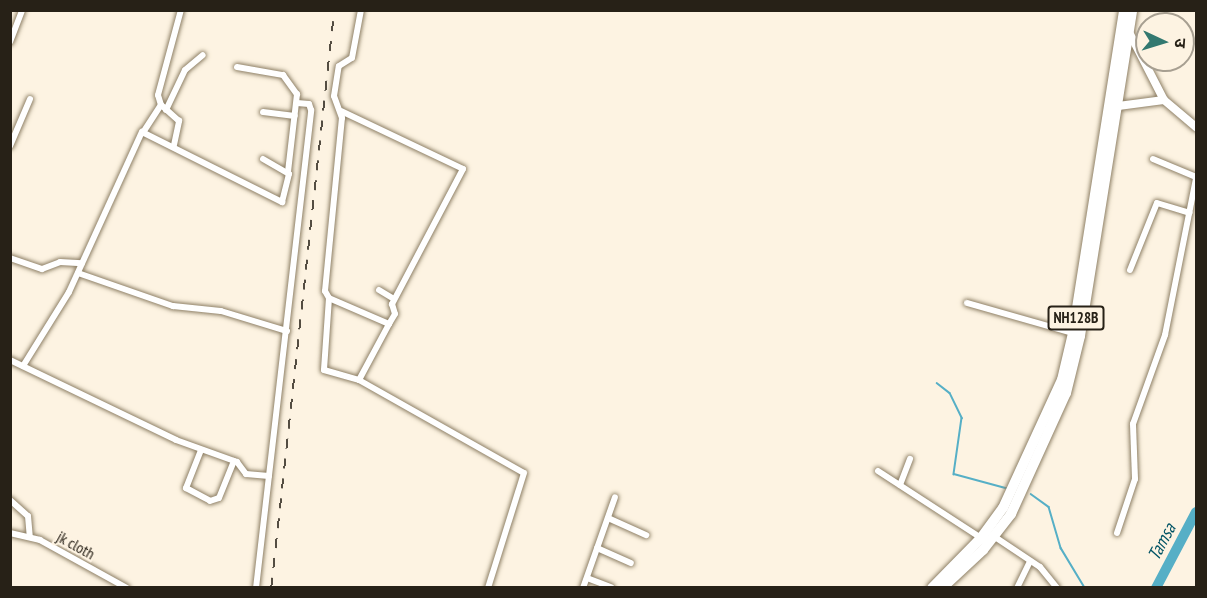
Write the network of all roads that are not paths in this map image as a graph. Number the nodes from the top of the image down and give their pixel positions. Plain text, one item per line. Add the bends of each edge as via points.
1 (22, 10) edge
2 (181, 10) edge
3 (361, 10) edge
4 (1132, 10) edge
5 (1123, 16) edge
6 (1129, 32) junction
7 (10, 42) edge
8 (203, 56) dead end
9 (237, 67) dead end
10 (30, 99) dead end
11 (1164, 100) junction
12 (297, 103) junction
13 (164, 107) junction
14 (1112, 107) junction
15 (341, 111) junction
16 (263, 112) dead end
17 (295, 116) junction
18 (1197, 128) edge
19 (144, 131) junction
20 (174, 145) junction
21 (10, 146) edge
22 (263, 159) dead end
23 (1153, 159) dead end
24 (288, 172) junction
25 (1197, 178) edge
26 (1190, 213) junction
27 (10, 258) edge
28 (82, 263) junction
29 (1130, 270) dead end
30 (78, 273) junction
31 (379, 290) dead end
32 (329, 298) junction
33 (394, 299) junction
34 (967, 303) dead end
35 (389, 324) junction
36 (286, 331) junction
37 (1073, 333) junction
38 (10, 360) edge
39 (23, 366) junction
40 (359, 380) junction
41 (201, 450) junction
42 (910, 459) dead end
43 (234, 460) junction
44 (878, 471) dead end
45 (269, 476) junction
46 (900, 485) junction
47 (615, 497) dead end
48 (10, 500) edge
49 (608, 518) junction
50 (10, 533) edge
51 (1117, 533) dead end
52 (646, 535) dead end
53 (30, 537) junction
54 (995, 537) junction
55 (981, 538) junction
56 (597, 548) junction
57 (1030, 561) junction
58 (631, 563) dead end
59 (587, 578) junction
60 (491, 587) edge
61 (611, 587) edge
62 (127, 588) edge
63 (256, 588) edge
64 (584, 588) edge
65 (932, 588) edge
66 (942, 588) edge
67 (1017, 588) edge
68 (1057, 588) edge

1 - 7 street
2 - 13 street via 159,80
3 - 15 street via 352,58 337,73 334,101
4 - 6 highway, NH128B
5 - 6 street
5 - 14 highway, NH128B
6 - 11 street
6 - 14 highway, NH128B
8 - 13 street via 185,70
9 - 12 street via 287,77
10 - 21 street
11 - 14 street
11 - 18 street
12 - 17 street
12 - 36 street via 309,104 311,110
13 - 19 street
13 - 20 street via 179,121
14 - 37 highway, NH128B
14 - 54 highway, NH128B via 1076,361 1052,430
15 - 32 street via 325,291
15 - 33 street via 464,169
16 - 17 street
17 - 24 street
19 - 20 street
19 - 28 street
20 - 24 street via 279,202 284,200
22 - 24 street
23 - 25 street
25 - 26 street
26 - 29 street via 1156,202
26 - 51 street via 1165,335 1133,424 1135,479
27 - 28 street via 42,269 60,262
28 - 30 street
30 - 36 street via 173,306 221,311
30 - 39 street
31 - 33 street
32 - 35 street
32 - 40 street via 322,366 326,372
33 - 35 street via 391,307 395,314
34 - 37 street
35 - 40 street
36 - 45 street
37 - 55 highway, NH128B via 1050,412 1003,508
38 - 39 street
39 - 41 street
40 - 60 street via 524,473
41 - 43 street
41 - 43 street via 186,488 210,501 219,498
42 - 46 street
43 - 45 street via 244,473
44 - 46 street
45 - 63 street
46 - 55 street
47 - 49 street
48 - 53 street via 28,516
49 - 52 street
49 - 56 street
50 - 53 street, jk cloth
53 - 62 street, jk cloth
54 - 57 street
54 - 66 highway, NH128B
55 - 65 highway, NH128B
56 - 58 street
56 - 59 street
57 - 67 street
57 - 68 street
59 - 61 street
59 - 64 street

